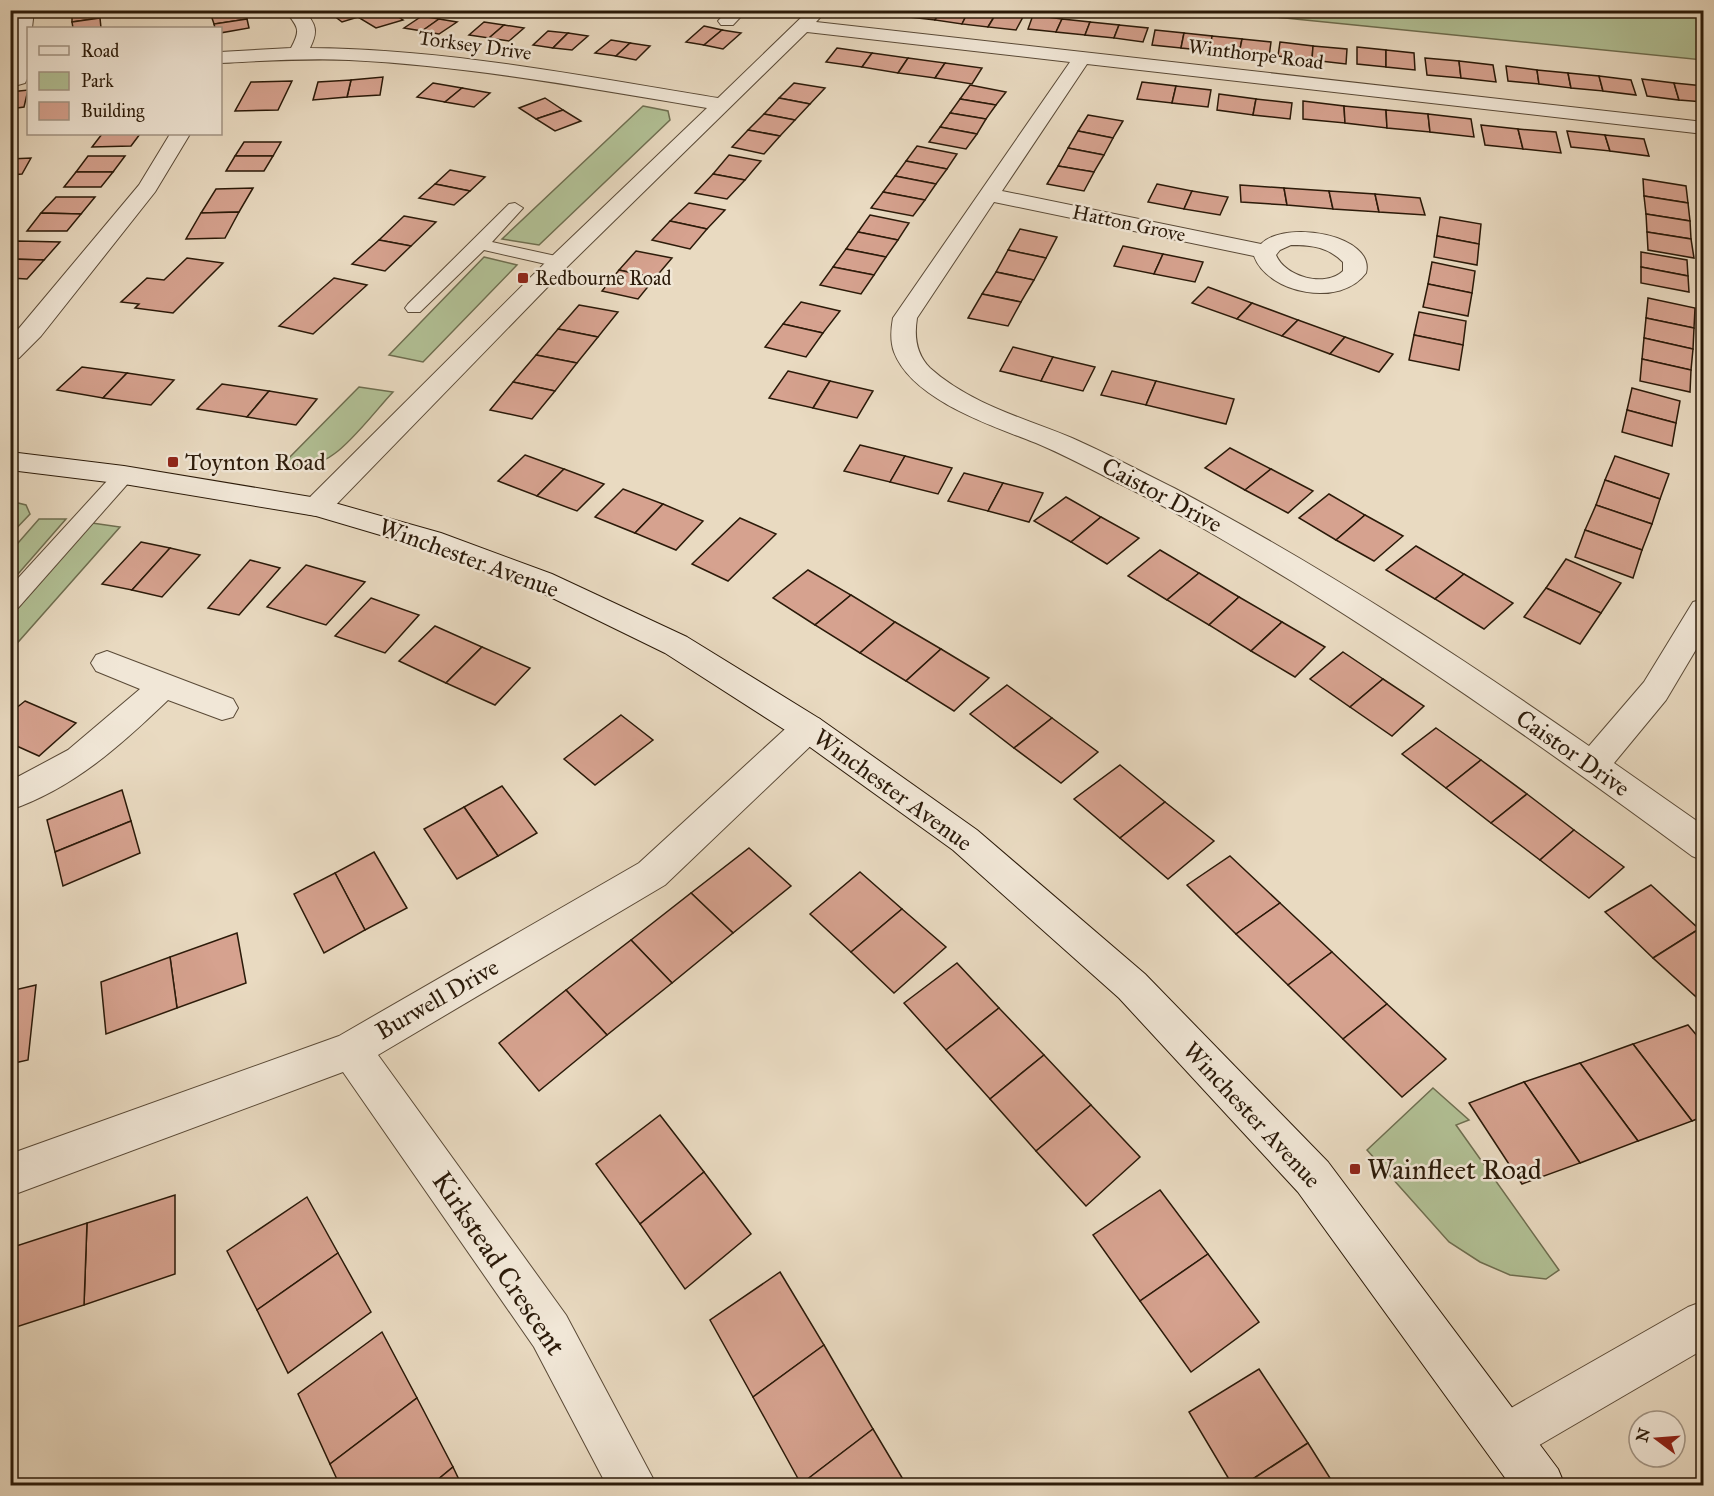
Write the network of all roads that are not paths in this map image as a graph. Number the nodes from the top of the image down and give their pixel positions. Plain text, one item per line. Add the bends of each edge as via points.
1 (25, 10) edge
2 (292, 10) edge
3 (819, 10) edge
4 (802, 26) junction
5 (298, 53) junction
6 (1083, 57) junction
7 (222, 61) edge
8 (19, 79) edge
9 (722, 104) junction
10 (1704, 128) edge
11 (179, 135) edge
12 (991, 195) junction
13 (515, 208) dead end
14 (480, 244) junction
15 (1266, 252) dead end
16 (559, 262) junction
17 (414, 308) dead end
18 (10, 353) edge
19 (10, 461) edge
20 (124, 475) junction
21 (317, 507) junction
22 (10, 602) edge
23 (1704, 610) edge
24 (107, 663) dead end
25 (164, 685) junction
26 (222, 708) dead end
27 (808, 728) junction
28 (1593, 765) junction
29 (10, 795) edge
30 (1704, 846) edge
31 (351, 1050) junction
32 (10, 1175) edge
33 (1704, 1323) edge
34 (1507, 1437) junction
35 (633, 1485) edge
36 (1541, 1485) edge

1 - 8 street
2 - 5 street via 306,23 307,36
3 - 4 street
4 - 6 street, Winthorpe Road
4 - 9 street
5 - 7 street, Torksey Drive
5 - 9 street, Torksey Drive via 442,61
6 - 10 street, Winthorpe Road
6 - 12 street, Caistor Drive
9 - 16 street
11 - 18 street via 148,188
12 - 15 street, Hatton Grove
12 - 28 street, Caistor Drive via 905,318 903,336 917,369 964,402 1172,497 1365,612
13 - 14 lane
14 - 16 lane
14 - 17 lane
16 - 21 street
19 - 20 street, Winchester Avenue
20 - 21 street, Winchester Avenue
20 - 22 lane
21 - 27 street, Winchester Avenue via 431,540 542,581 676,645
23 - 28 street via 1655,691
24 - 25 street
25 - 26 street
25 - 29 street via 79,759
27 - 31 street, Burwell Drive via 652,874
27 - 34 street, Winchester Avenue via 965,840 1132,986 1313,1178
28 - 30 street, Caistor Drive
31 - 32 street, Burwell Drive
31 - 35 street, Kirkstead Crescent via 550,1331
33 - 34 street
34 - 36 street, Winchester Avenue

